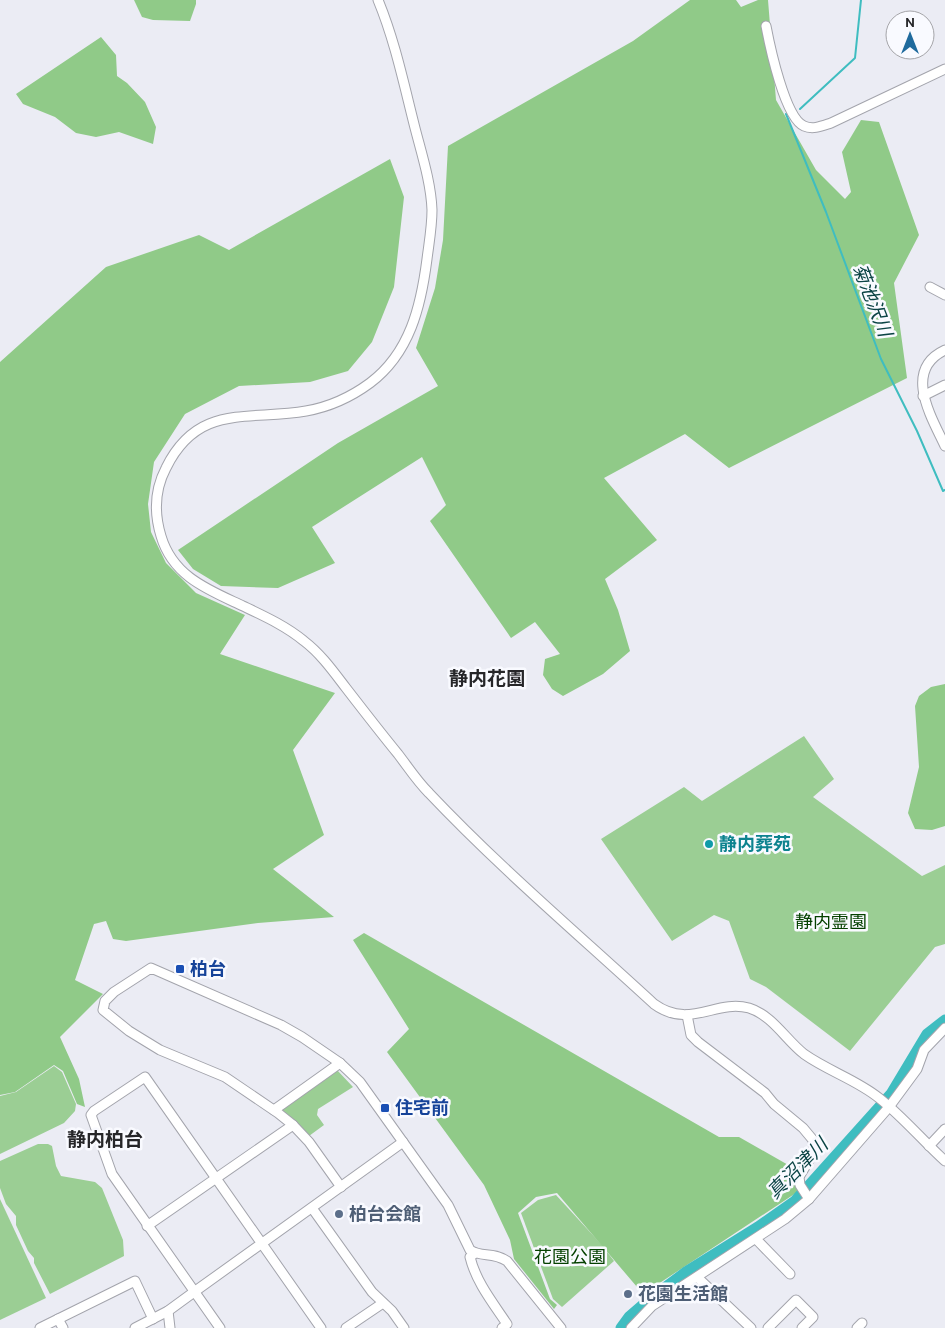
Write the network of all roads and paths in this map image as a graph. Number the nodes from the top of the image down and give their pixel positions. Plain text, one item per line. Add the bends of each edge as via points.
1 (378, 0) edge
2 (766, 26) dead end
3 (945, 69) edge
4 (930, 287) dead end
5 (945, 295) edge
6 (945, 350) edge
7 (945, 385) edge
8 (923, 396) junction
9 (941, 429) edge
10 (945, 446) edge
11 (687, 1014) junction
12 (945, 1028) edge
13 (340, 1063) junction
14 (888, 1106) junction
15 (274, 1110) junction
16 (293, 1125) junction
17 (945, 1129) edge
18 (404, 1142) junction
19 (929, 1146) junction
20 (945, 1161) edge
21 (215, 1179) junction
22 (341, 1186) junction
23 (808, 1197) junction
24 (312, 1208) junction
25 (147, 1226) junction
26 (756, 1239) junction
27 (263, 1243) junction
28 (475, 1253) junction
29 (790, 1274) dead end
30 (697, 1276) junction
31 (194, 1292) junction
32 (383, 1303) junction
33 (168, 1311) junction
34 (58, 1319) junction
35 (153, 1319) junction
36 (40, 1328) edge
37 (63, 1328) edge
38 (136, 1328) edge
39 (170, 1328) edge
40 (220, 1328) edge
41 (321, 1328) edge
42 (346, 1328) edge
43 (404, 1328) edge
44 (502, 1328) edge
45 (561, 1328) edge
46 (631, 1328) edge
47 (750, 1328) edge
48 (768, 1328) edge
49 (802, 1328) edge

1 - 11 street via 400,68 431,196 432,221 424,284 412,327 404,344 383,371 372,382 348,396 308,410 219,420 184,441 166,467 159,488 157,512 161,536 172,560 194,582 287,628 315,650 426,790 465,829 654,1004 666,1012
2 - 3 street via 771,53 792,113 799,123 813,129
4 - 5 street
6 - 8 street via 927,366
7 - 8 street
8 - 9 street
9 - 10 street
11 - 14 street via 731,1007 757,1011 817,1063 879,1097
11 - 23 street via 691,1035 765,1093 812,1140 814,1149 799,1177
12 - 14 street via 924,1050 917,1069
13 - 15 street
13 - 15 street via 281,1025 151,968 105,1001 104,1010 129,1031 160,1050 225,1077
13 - 18 street via 360,1082
14 - 19 street
14 - 23 street
15 - 16 street
16 - 21 street
16 - 22 street
17 - 19 street
18 - 22 street
18 - 28 street via 448,1205 470,1250
19 - 20 street
21 - 25 street
21 - 25 street via 145,1077 94,1111 91,1115 112,1174
21 - 27 street
22 - 24 street
23 - 26 street via 785,1219
24 - 27 street
24 - 32 street
25 - 31 street
26 - 29 street
26 - 30 street
27 - 31 street
27 - 41 street
28 - 44 street via 470,1256 473,1268 507,1324
28 - 45 street via 495,1255 507,1261
30 - 46 street via 652,1306
30 - 47 street
31 - 33 street
31 - 40 street
32 - 42 street
32 - 43 street
33 - 35 street
33 - 39 street
34 - 35 street via 135,1281
34 - 36 street
34 - 37 street
35 - 38 street
48 - 49 street via 796,1300 813,1317

